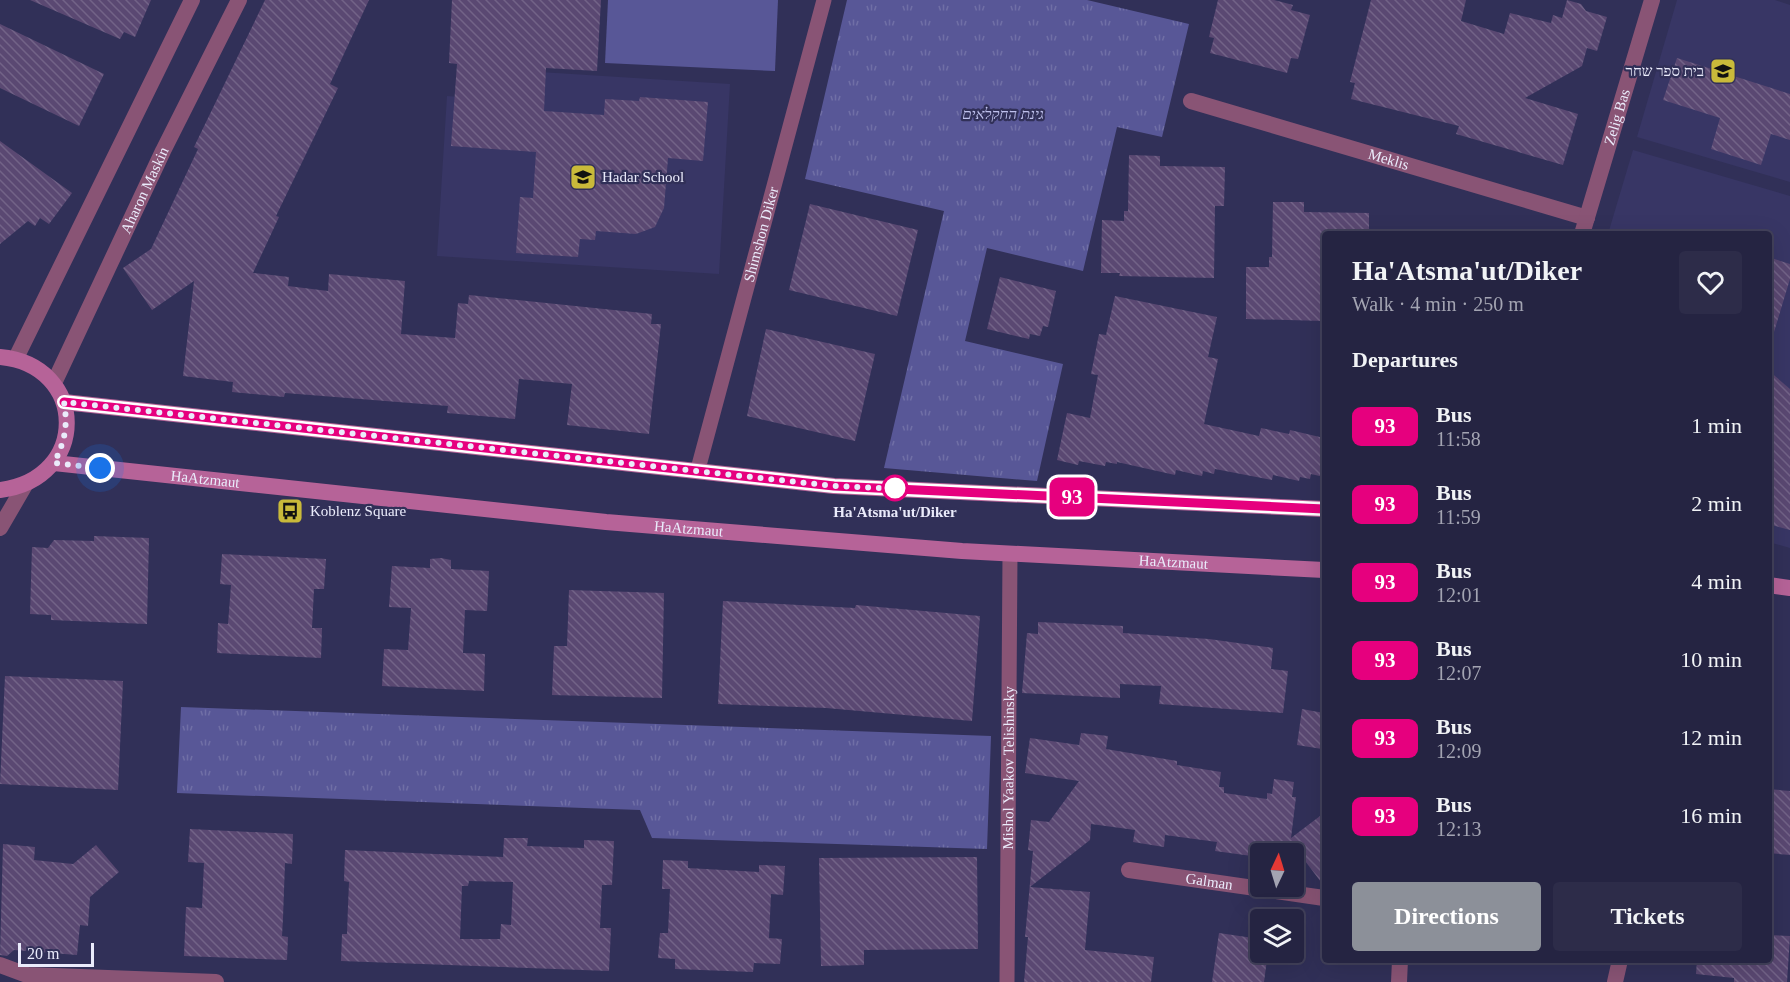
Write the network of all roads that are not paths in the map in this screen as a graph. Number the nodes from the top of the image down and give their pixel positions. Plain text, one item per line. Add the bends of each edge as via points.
1 (192, 0) edge
2 (239, 0) edge
3 (824, 0) edge
4 (1652, 0) edge
5 (1191, 101) dead end
6 (1584, 226) edge
7 (8, 358) edge
8 (54, 383) junction
9 (64, 402) junction
10 (54, 463) junction
11 (698, 469) junction
12 (25, 485) junction
13 (0, 490) edge
14 (1322, 509) edge
15 (0, 528) edge
16 (1010, 554) junction
17 (1322, 570) edge
18 (1772, 586) edge
19 (1790, 588) edge
20 (1129, 870) dead end
21 (1322, 898) edge
22 (1400, 963) edge
23 (1619, 963) edge
24 (0, 964) edge
25 (27, 975) junction
26 (9, 982) edge
27 (216, 982) edge
28 (1007, 982) edge
29 (1399, 982) edge
30 (1615, 982) edge

1 - 7 street
2 - 8 street, Aharon Maskin
3 - 11 street, Shimshon Diker
4 - 6 street, Zelig Bas
5 - 6 street, Meklis
7 - 8 main road via 37,368
8 - 9 main road
9 - 10 main road via 64,443
9 - 11 main road
10 - 12 main road
10 - 16 main road, HaAtzmaut via 606,522
11 - 14 main road via 834,486
12 - 13 main road
12 - 15 street
16 - 17 main road, HaAtzmaut
16 - 28 street, Mishol Yaakov Telishinsky
18 - 19 main road
20 - 21 street, Galman
22 - 29 street
23 - 30 street
24 - 25 street
25 - 26 street
25 - 27 street

